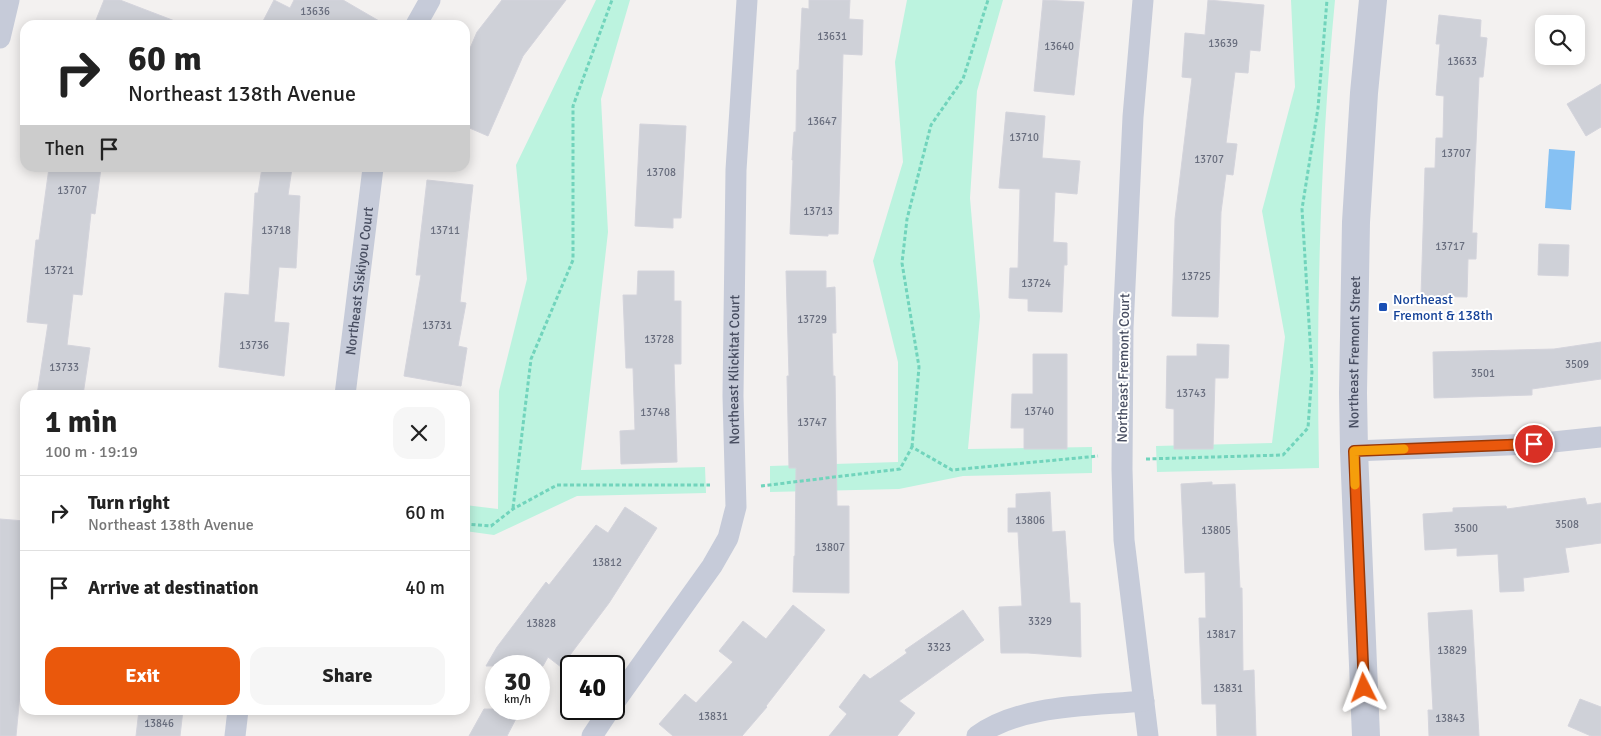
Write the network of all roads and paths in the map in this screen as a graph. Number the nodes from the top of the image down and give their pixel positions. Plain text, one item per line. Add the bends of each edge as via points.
1 (9, 0) edge
2 (430, 0) edge
3 (612, 0) edge
4 (747, 0) edge
5 (988, 0) edge
6 (1143, 0) edge
7 (1327, 0) edge
8 (1373, 0) edge
9 (419, 20) edge
10 (0, 38) edge
11 (373, 172) edge
12 (346, 390) edge
13 (1601, 437) edge
14 (912, 447) junction
15 (1354, 451) junction
16 (1122, 454) junction
17 (736, 485) junction
18 (513, 509) junction
19 (470, 524) edge
20 (625, 688) edge
21 (1144, 701) junction
22 (237, 715) edge
23 (603, 720) edge
24 (235, 736) edge
25 (592, 736) edge
26 (977, 736) edge
27 (1148, 736) edge
28 (1366, 736) edge

1 - 10 street
2 - 9 street
3 - 18 path via 573,106 572,260 531,359
4 - 17 street, Northeast Klickitat Court via 736,170 733,396
5 - 14 path via 963,79 932,125 907,219 902,263 919,367
6 - 16 street, Northeast Fremont Court via 1132,117 1123,328
7 - 16 path via 1318,108 1302,209 1312,372 1308,428 1283,455 1147,459
8 - 15 street, Northeast Fremont Street via 1356,222
11 - 12 street, Northeast Siskiyou Court
13 - 15 street via 1534,444
14 - 16 path via 952,470
14 - 17 path via 900,469 767,486
15 - 28 street, Northeast Fremont Street
16 - 21 street, Northeast Fremont Court via 1124,540
17 - 18 path via 557,485
17 - 20 street, Northeast Klickitat Court via 736,507 728,538 712,566
18 - 19 path via 491,526
21 - 26 street via 1056,709 1014,717
21 - 27 street, Northeast Fremont Court
22 - 24 street
23 - 25 street

